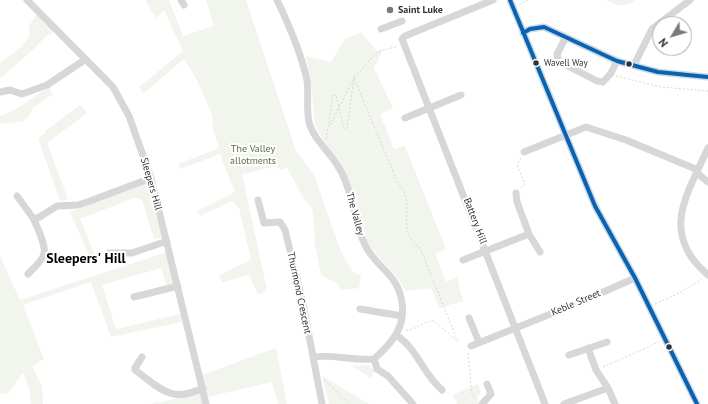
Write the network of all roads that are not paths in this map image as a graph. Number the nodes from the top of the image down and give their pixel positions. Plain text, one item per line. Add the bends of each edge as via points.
1 (27, 0) edge
2 (278, 0) edge
3 (493, 0) edge
4 (510, 0) edge
5 (690, 0) edge
6 (402, 21) dead end
7 (381, 29) dead end
8 (524, 33) junction
9 (566, 37) junction
10 (86, 59) junction
11 (617, 61) junction
12 (634, 66) junction
13 (708, 77) edge
14 (0, 92) edge
15 (461, 95) dead end
16 (430, 108) junction
17 (405, 118) dead end
18 (565, 135) junction
19 (708, 148) edge
20 (524, 152) road end
21 (697, 172) junction
22 (151, 178) junction
23 (708, 182) edge
24 (516, 193) road end
25 (17, 196) dead end
26 (258, 200) dead end
27 (34, 218) junction
28 (529, 234) junction
29 (167, 241) junction
30 (486, 251) junction
31 (540, 252) dead end
32 (109, 253) dead end
33 (463, 260) dead end
34 (28, 274) dead end
35 (708, 275) edge
36 (635, 278) junction
37 (178, 286) junction
38 (134, 297) dead end
39 (360, 309) dead end
40 (402, 316) junction
41 (469, 318) dead end
42 (516, 328) junction
43 (398, 332) junction
44 (479, 342) junction
45 (607, 342) dead end
46 (471, 346) road end
47 (588, 348) junction
48 (570, 355) dead end
49 (142, 357) dead end
50 (313, 357) junction
51 (374, 360) junction
52 (487, 384) dead end
53 (203, 388) junction
54 (608, 388) junction
55 (442, 390) dead end
56 (206, 404) edge
57 (322, 404) edge
58 (413, 404) edge
59 (482, 404) edge
60 (546, 404) edge
61 (564, 404) edge
62 (615, 404) edge
63 (697, 404) edge

1 - 10 street, Sleepers Hill
2 - 40 street, The Valley via 304,71 308,91 309,123 346,179 366,248 388,272 400,291
3 - 16 street, Battery Hill via 405,36 403,42
4 - 8 street
5 - 12 street via 652,29
6 - 7 street
8 - 9 street via 530,29 544,27
8 - 18 street
9 - 11 street
9 - 11 street via 557,54 558,61 600,82 611,74
10 - 14 street via 48,84 22,94 10,90
10 - 22 street, Sleepers Hill via 113,87 124,105
11 - 12 street
12 - 13 street via 658,72
15 - 16 street
16 - 17 street
16 - 30 street, Battery Hill
18 - 20 street
18 - 21 street via 586,127 626,140
18 - 36 street via 595,206
19 - 21 street
21 - 23 street
21 - 35 street via 683,203 681,225 691,258
22 - 27 street via 90,202 57,206
22 - 29 street, Sleepers Hill
24 - 28 street
25 - 27 street
26 - 50 street, Thurmond Crescent via 264,223 280,222 285,230
27 - 34 street via 44,251 43,256
28 - 30 street
28 - 31 street
29 - 32 street via 132,253
29 - 37 street, Sleepers Hill
30 - 33 street
30 - 42 street, Battery Hill
36 - 42 street, Keble Street
36 - 63 street
37 - 38 street
37 - 53 street, Sleepers Hill
39 - 40 street
40 - 43 street, The Valley
41 - 44 street
42 - 44 street, Keble Street
42 - 60 street, Battery Hill
43 - 51 street
43 - 55 street
44 - 46 street, Keble Street
45 - 47 street
47 - 48 street
47 - 54 street via 596,370
49 - 53 street via 135,370 168,393 186,395
50 - 51 street
50 - 57 street, Thurmond Crescent
51 - 58 street via 377,369 388,376
52 - 59 street via 491,394
53 - 56 street, Sleepers Hill
54 - 61 street
54 - 62 street

